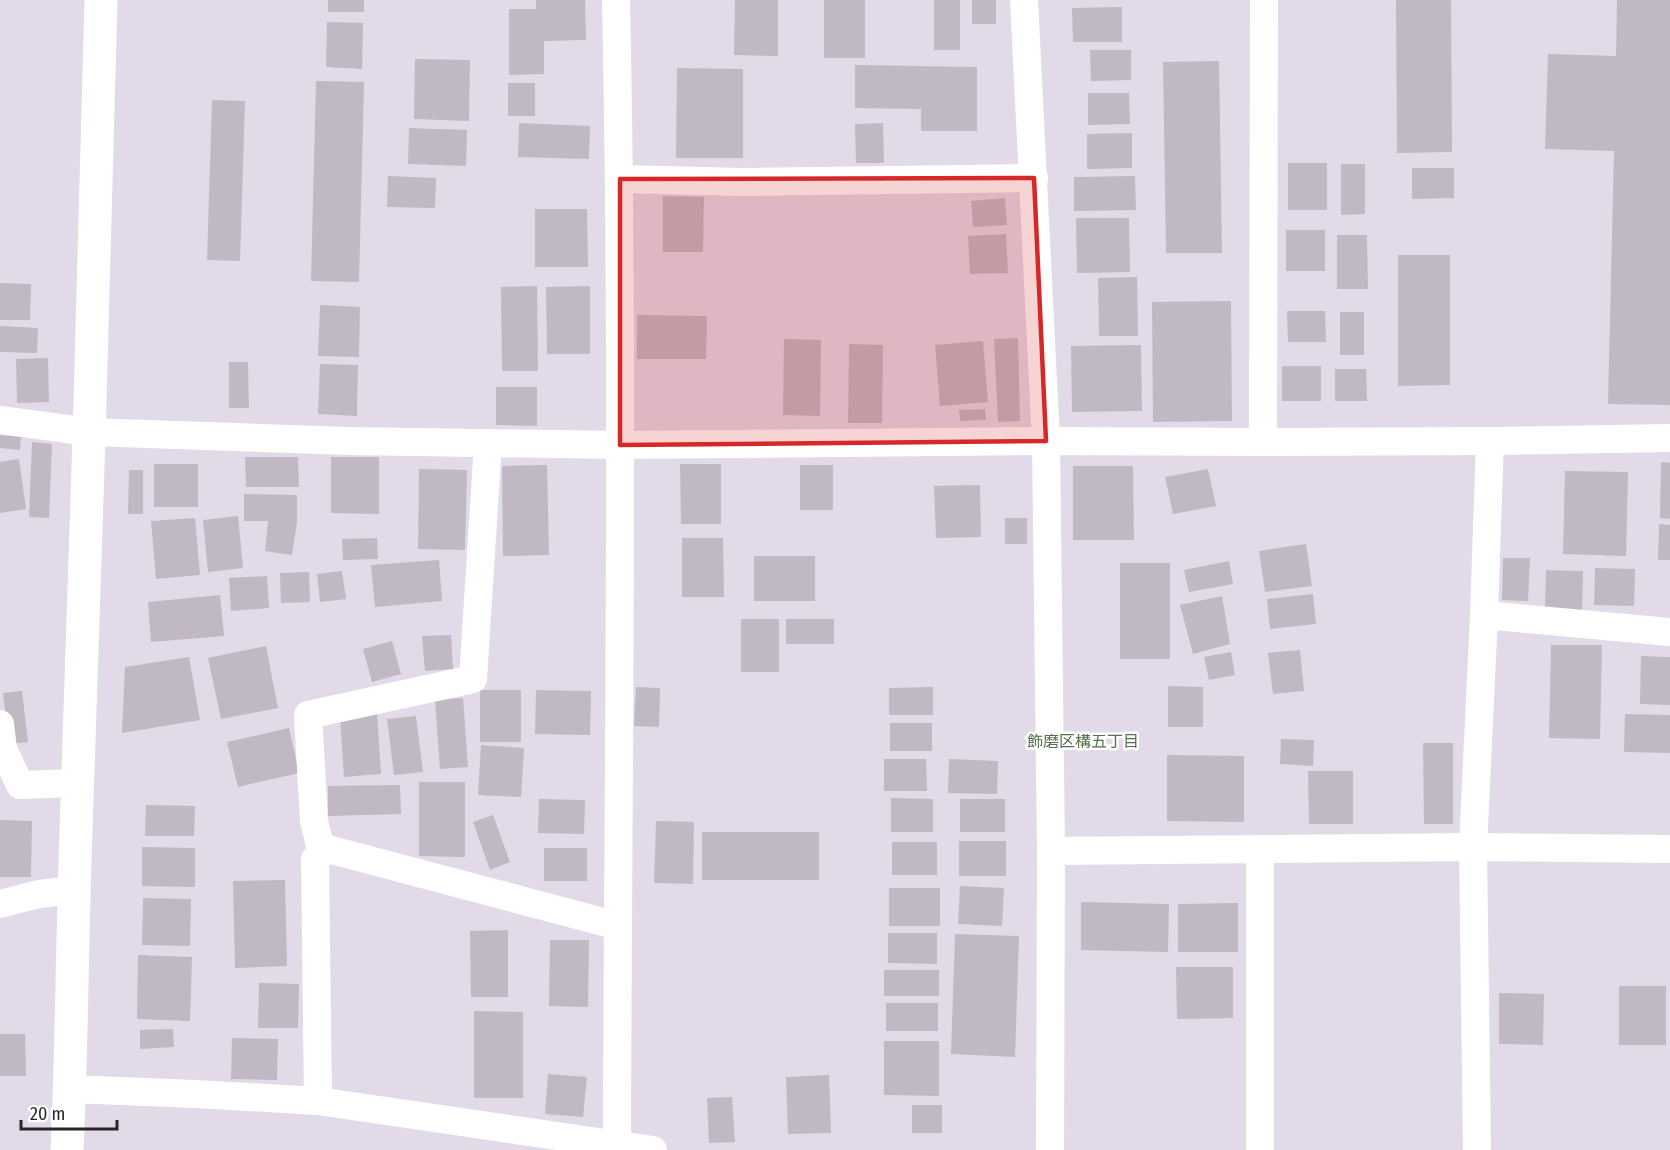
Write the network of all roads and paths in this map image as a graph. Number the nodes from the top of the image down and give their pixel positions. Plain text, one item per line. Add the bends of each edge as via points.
1 (101, 0) edge
2 (616, 0) edge
3 (1024, 0) edge
4 (1264, 0) edge
5 (1034, 178) junction
6 (620, 179) junction
7 (0, 420) edge
8 (90, 432) junction
9 (1670, 438) edge
10 (1046, 441) junction
11 (1490, 441) junction
12 (1263, 442) junction
13 (488, 443) junction
14 (620, 445) junction
15 (1484, 615) junction
16 (1670, 632) edge
17 (0, 724) edge
18 (78, 783) junction
19 (1473, 847) junction
20 (1670, 849) edge
21 (1260, 850) junction
22 (1051, 851) junction
23 (322, 854) junction
24 (74, 890) junction
25 (0, 904) edge
26 (618, 926) junction
27 (70, 1089) junction
28 (318, 1101) junction
29 (617, 1144) junction
30 (67, 1150) edge
31 (653, 1150) edge
32 (1050, 1150) edge
33 (1260, 1150) edge
34 (1477, 1150) edge

1 - 8 street
2 - 6 street
3 - 5 street
4 - 12 street
5 - 6 street via 743,182
5 - 10 street
6 - 14 street
7 - 8 street
8 - 13 street
8 - 18 street
9 - 11 street
10 - 12 street
10 - 14 street
10 - 22 street
11 - 12 street
11 - 15 street
13 - 14 street
13 - 23 street via 473,679 308,715 314,821
14 - 26 street
15 - 16 street
15 - 19 street
17 - 18 street via 3,749 20,785
18 - 24 street
19 - 20 street
19 - 21 street
19 - 34 street
21 - 22 street
21 - 33 street
22 - 32 street
23 - 26 street via 328,849
23 - 28 street via 315,859
24 - 25 street
24 - 27 street
26 - 29 street
27 - 28 street
27 - 30 street
28 - 29 street
29 - 31 street

